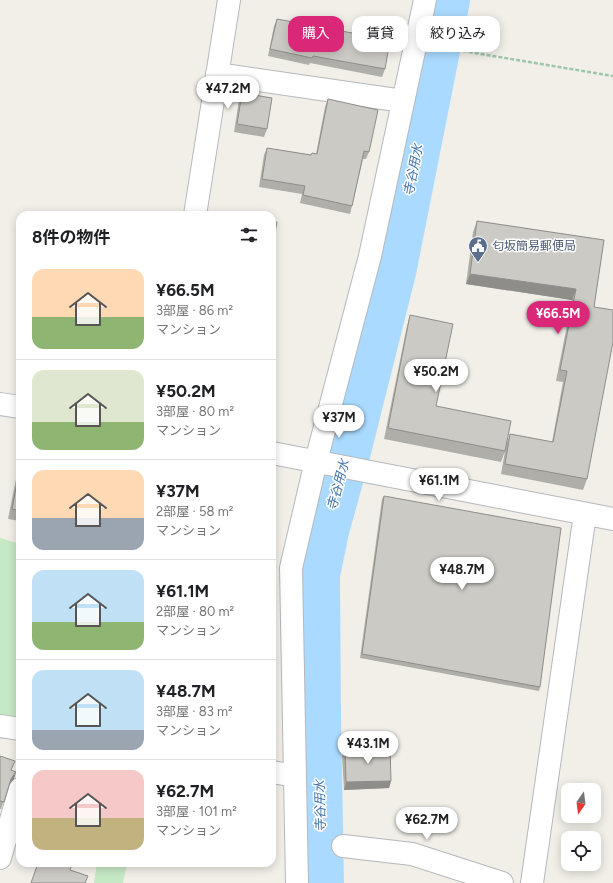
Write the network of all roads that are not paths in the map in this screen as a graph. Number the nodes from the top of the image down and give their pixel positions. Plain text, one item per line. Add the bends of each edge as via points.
1 (229, 0) edge
2 (425, 0) edge
3 (217, 74) junction
4 (403, 101) junction
5 (196, 211) edge
6 (0, 404) edge
7 (16, 406) edge
8 (276, 454) edge
9 (316, 461) junction
10 (585, 514) junction
11 (613, 519) edge
12 (0, 726) edge
13 (16, 728) edge
14 (276, 773) edge
15 (295, 776) junction
16 (16, 803) edge
17 (343, 846) dead end
18 (0, 858) edge
19 (297, 883) edge
20 (502, 883) edge
21 (532, 883) edge

1 - 3 street
2 - 4 street
3 - 4 street
3 - 5 street
4 - 9 street via 370,256
6 - 7 street
8 - 9 street
9 - 10 street
9 - 15 street via 291,568
10 - 11 street
10 - 21 street
12 - 13 street
14 - 15 street
15 - 19 street
16 - 18 street
17 - 20 street via 412,854

